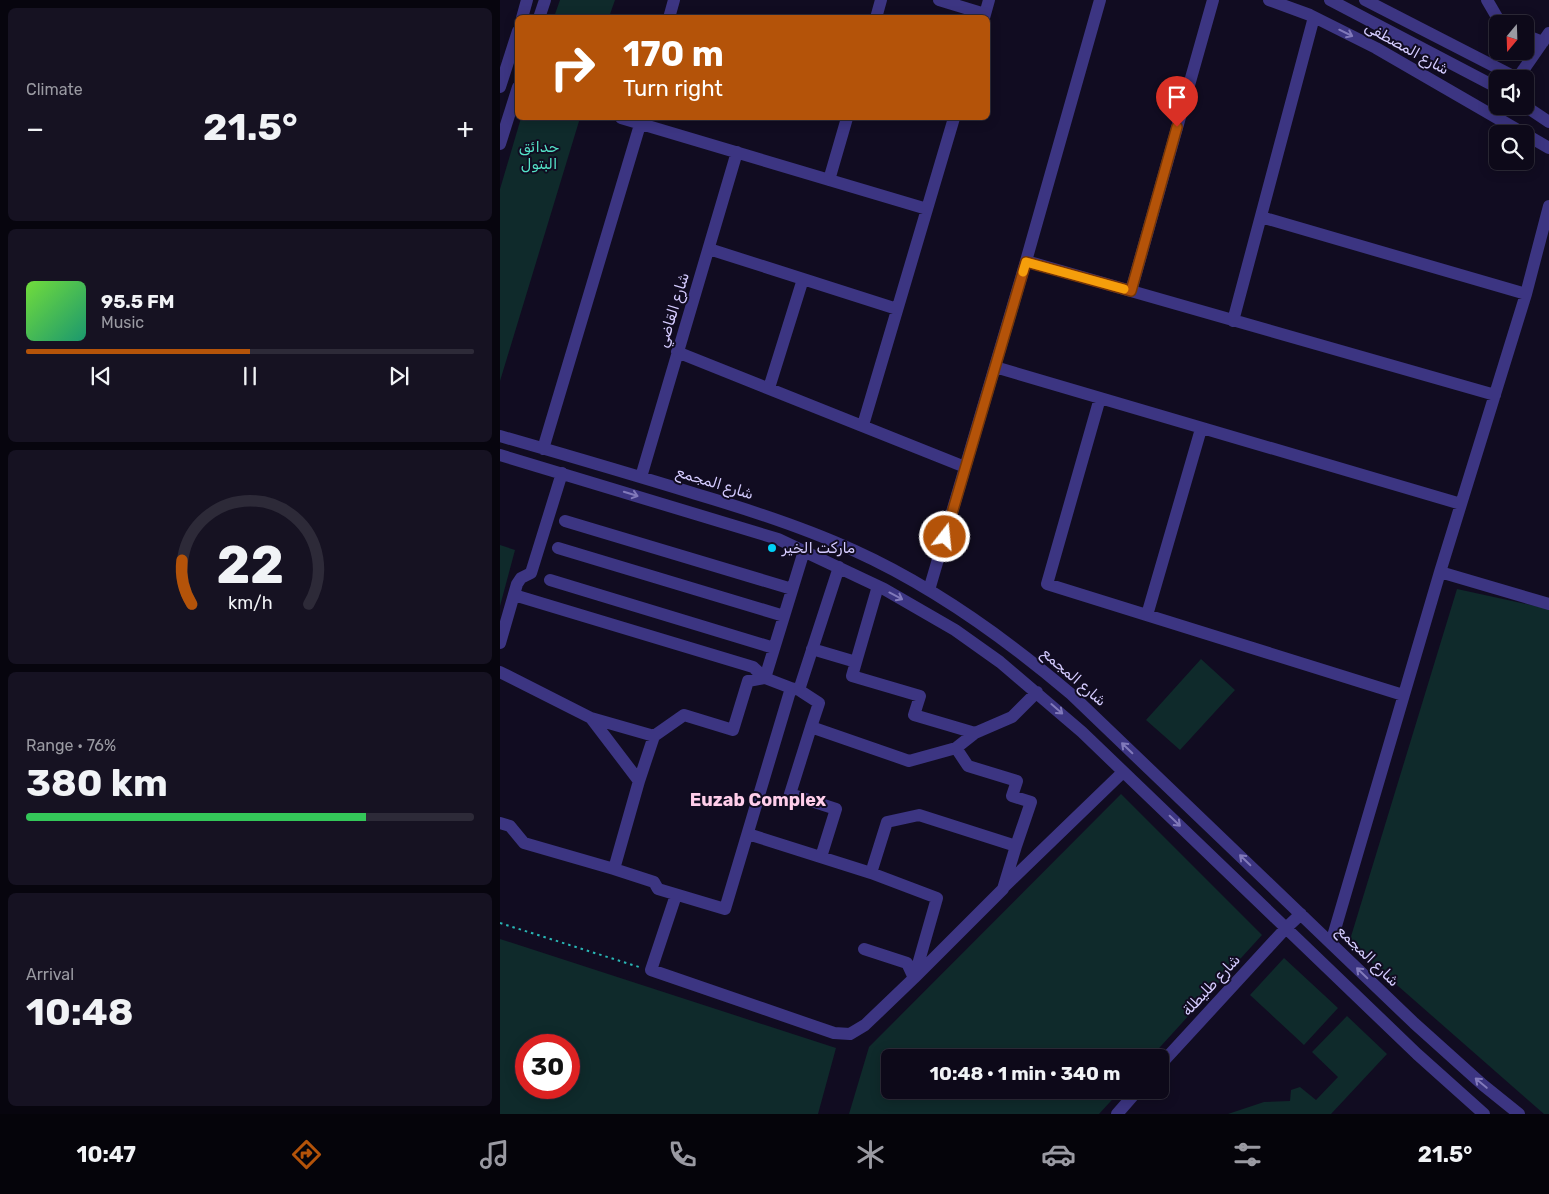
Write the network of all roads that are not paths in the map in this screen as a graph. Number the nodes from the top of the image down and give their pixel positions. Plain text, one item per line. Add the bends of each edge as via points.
1 (527, 0) edge
2 (545, 0) edge
3 (674, 0) edge
4 (881, 0) edge
5 (939, 0) edge
6 (989, 0) edge
7 (1100, 0) edge
8 (1213, 0) edge
9 (1269, 0) edge
10 (1330, 0) edge
11 (1365, 0) edge
12 (1487, 0) edge
13 (523, 15) edge
14 (540, 15) edge
15 (670, 15) edge
16 (877, 15) edge
17 (981, 15) edge
18 (984, 15) edge
19 (1496, 15) edge
20 (1314, 17) junction
21 (1546, 37) edge
22 (515, 39) edge
23 (1419, 45) junction
24 (1411, 67) junction
25 (1501, 70) edge
26 (1523, 70) edge
27 (502, 72) edge
28 (1489, 83) edge
29 (500, 87) edge
30 (515, 96) edge
31 (1534, 112) edge
32 (641, 120) edge
33 (846, 120) edge
34 (953, 120) edge
35 (1549, 122) edge
36 (500, 144) edge
37 (1549, 148) edge
38 (737, 152) junction
39 (829, 180) junction
40 (1549, 206) edge
41 (927, 209) junction
42 (1261, 217) junction
43 (709, 249) junction
44 (1026, 262) junction
45 (803, 279) junction
46 (1131, 291) junction
47 (1526, 294) junction
48 (898, 309) junction
49 (1234, 321) junction
50 (677, 352) junction
51 (995, 367) junction
52 (769, 388) junction
53 (1495, 395) junction
54 (1100, 398) junction
55 (863, 425) junction
56 (1201, 429) junction
57 (500, 436) edge
58 (543, 449) junction
59 (500, 455) edge
60 (965, 467) junction
61 (623, 472) junction
62 (562, 473) junction
63 (641, 477) junction
64 (600, 484) junction
65 (1461, 504) junction
66 (767, 516) junction
67 (565, 521) dead end
68 (799, 527) junction
69 (762, 534) junction
70 (792, 545) junction
71 (558, 548) dead end
72 (804, 550) junction
73 (838, 568) junction
74 (1440, 572) junction
75 (550, 580) dead end
76 (878, 586) junction
77 (792, 589) junction
78 (929, 590) junction
79 (514, 595) junction
80 (1548, 600) edge
81 (1147, 615) junction
82 (784, 616) junction
83 (500, 643) edge
84 (774, 648) junction
85 (812, 649) junction
86 (856, 662) junction
87 (500, 672) edge
88 (765, 678) junction
89 (795, 689) junction
90 (1037, 692) junction
91 (1403, 695) junction
92 (591, 718) junction
93 (811, 727) junction
94 (975, 733) junction
95 (654, 736) junction
96 (956, 748) junction
97 (1124, 772) junction
98 (639, 781) junction
99 (500, 823) edge
100 (748, 834) junction
101 (1016, 846) junction
102 (821, 857) junction
103 (614, 869) junction
104 (871, 873) junction
105 (1003, 889) junction
106 (676, 895) junction
107 (1301, 914) junction
108 (1286, 928) junction
109 (1331, 943) junction
110 (864, 950) dead end
111 (914, 978) junction
112 (1169, 1054) edge
113 (1130, 1099) edge
114 (1117, 1114) edge
115 (1484, 1114) edge
116 (1519, 1114) edge

1 - 13 street
2 - 14 street
3 - 15 street
4 - 16 street
5 - 17 street
6 - 18 street
7 - 44 street
8 - 46 street
9 - 20 street, شارع المصطفى
10 - 23 street, شارع المصطفى
11 - 25 street
12 - 19 street
20 -> 24 street, شارع المصطفى
20 - 42 street
21 - 26 street
22 - 27 street
23 - 24 street
23 - 28 street, شارع المصطفى
24 - 37 street, شارع المصطفى
27 - 29 street
30 - 36 street
31 - 35 street
32 - 38 street
32 - 58 street
33 - 39 street
34 - 41 street
38 - 39 street
38 - 43 street, شارع القاضي
39 - 41 street
40 - 47 street
41 - 48 street
42 - 47 street
42 - 49 street
43 - 45 street
43 - 50 street, شارع القاضي
44 - 46 street
44 - 51 street
45 - 48 street
45 - 52 street
46 - 49 street
47 - 53 street
48 - 55 street
49 - 53 street
50 - 52 street
50 - 63 street, شارع القاضي
51 - 54 street
51 - 60 street
52 - 55 street
53 - 65 street
54 - 56 street
54 - 81 street via 1047,584
55 - 60 street
56 - 65 street
56 - 81 street
57 - 58 street, شارع المجمع
58 - 61 street, شارع المجمع
59 - 62 street
60 - 78 street
61 - 63 street, شارع المجمع
61 - 64 street via 585,469 585,476
62 - 64 street
62 - 79 street via 531,573 521,578
63 - 66 street, شارع المجمع
64 -> 69 street
65 - 74 street
66 - 68 street, شارع المجمع
66 - 69 street via 773,521 773,529 769,534
67 - 77 street
68 - 70 street via 787,531
68 - 78 street, شارع المجمع via 855,550
69 - 70 street
70 - 72 street
71 - 82 street
72 - 73 street
72 - 77 street
73 - 76 street
73 - 85 street
74 - 80 street
74 - 91 street
75 - 84 street
76 - 86 street
76 -> 90 street via 955,630
77 - 82 street
107 -> 78 street, شارع المجمع via 1071,694 1009,644
79 - 83 street
79 - 88 street via 754,668
81 - 91 street
82 - 84 street
84 - 88 street
85 - 86 street
85 - 89 street
86 - 94 street via 852,676 920,696 914,714
87 - 92 street
88 - 89 street
88 - 95 street via 748,681 734,730 684,715
89 - 93 street via 818,703
89 - 100 street
90 - 94 street via 1012,717
90 -> 97 street
91 - 109 street
92 - 95 street
92 - 98 street
93 - 96 street via 909,761
93 - 102 street via 790,794 836,809
94 - 96 street
95 - 98 street
96 - 101 street via 968,766 1017,781 1012,796 1031,802
97 - 105 street
97 -> 108 street
98 - 103 street
99 - 103 street via 510,826 524,843
100 - 102 street
100 - 106 street via 725,909
101 - 104 street via 918,815 887,822
101 - 105 street
102 - 104 street
103 - 106 street via 654,882 658,889
104 - 111 street via 937,898
105 - 111 street
106 - 111 street via 651,970 834,1033 850,1034 865,1025
107 - 108 street, شارع طليطلة
107 - 109 street, شارع المجمع
108 - 112 street, شارع طليطلة
108 - 115 street
116 -> 109 street, شارع المجمع via 1448,1055
110 - 111 street via 908,963
113 - 114 street

